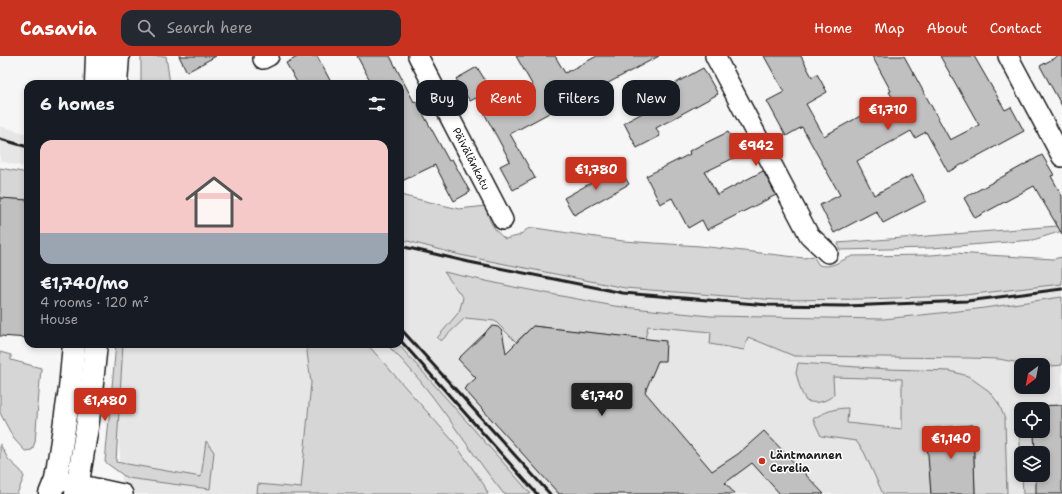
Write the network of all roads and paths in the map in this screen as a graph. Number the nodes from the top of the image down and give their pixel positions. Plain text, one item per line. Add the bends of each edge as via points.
1 (97, 56) edge
2 (118, 56) edge
3 (418, 56) edge
4 (715, 56) edge
5 (1013, 57) edge
6 (96, 80) edge
7 (116, 80) edge
8 (1062, 157) edge
9 (503, 220) dead end
10 (828, 253) dead end
11 (74, 348) edge
12 (96, 348) edge
13 (53, 487) edge
14 (77, 489) edge
15 (123, 494) edge

1 - 6 main road
2 - 7 main road
3 - 9 street, Päivälänkatu
4 - 10 street via 809,235
5 - 8 street
11 - 13 main road via 70,389
12 - 14 main road via 88,421
13 - 14 street
14 - 15 street

